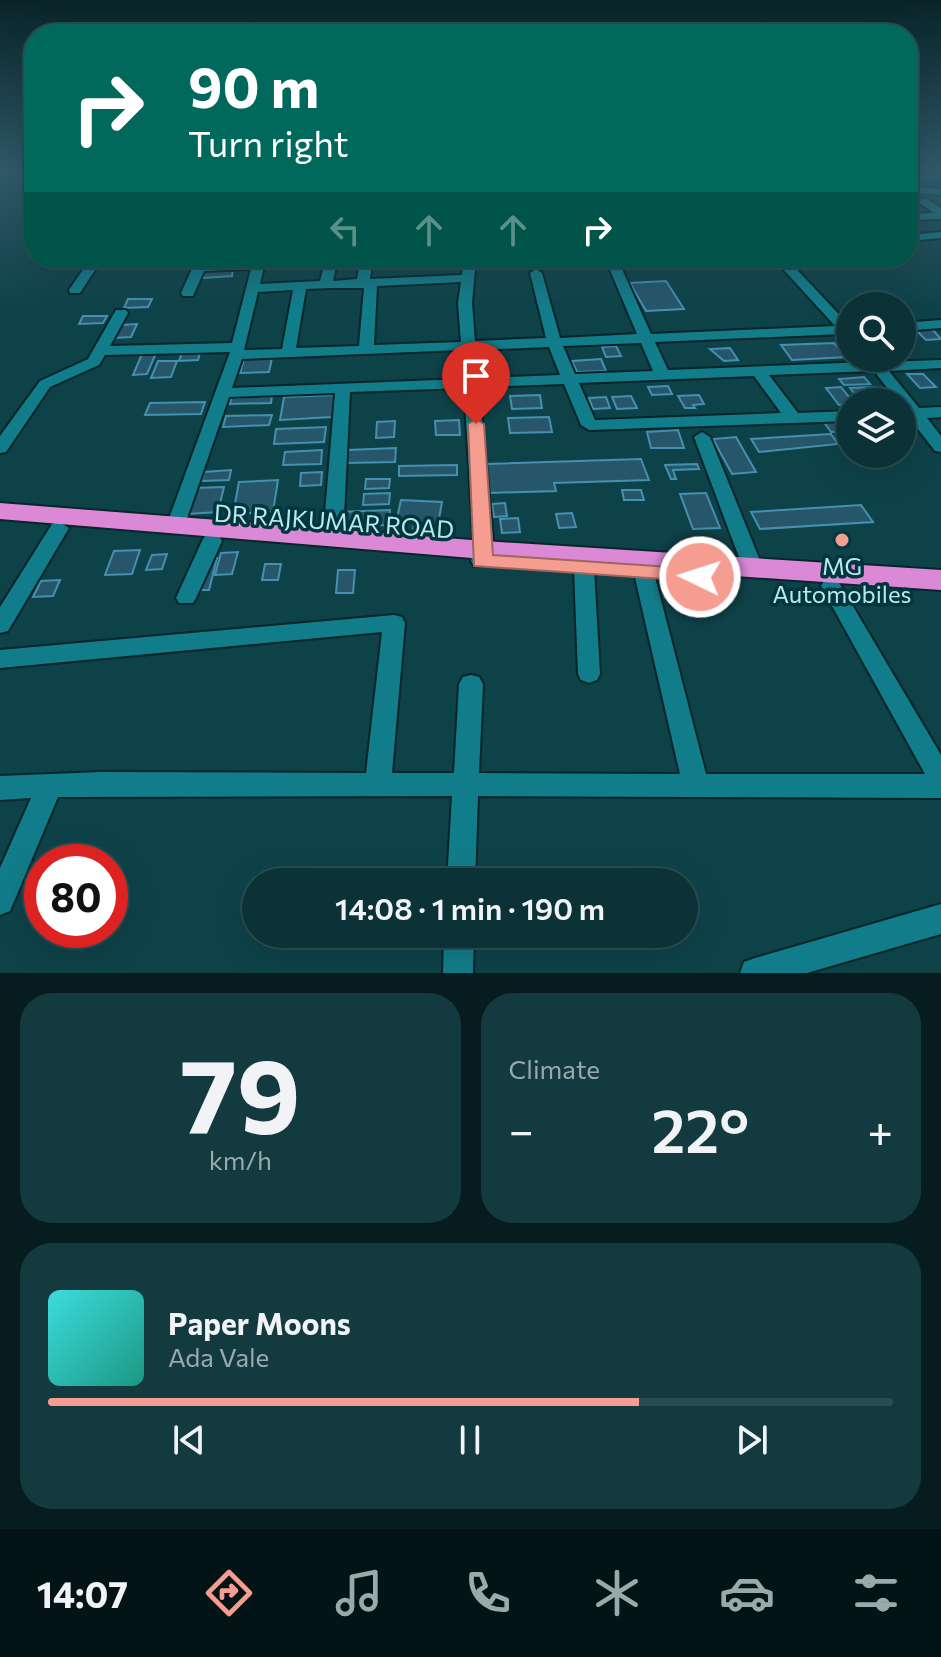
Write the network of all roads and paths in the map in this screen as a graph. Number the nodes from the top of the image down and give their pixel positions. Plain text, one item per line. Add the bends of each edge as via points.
1 (941, 235) edge
2 (918, 237) edge
3 (90, 268) edge
4 (198, 268) edge
5 (259, 268) edge
6 (330, 268) edge
7 (367, 268) edge
8 (469, 268) edge
9 (615, 268) edge
10 (788, 268) edge
11 (536, 273) dead end
12 (468, 278) junction
13 (367, 283) junction
14 (325, 286) junction
15 (300, 287) junction
16 (255, 288) junction
17 (75, 290) dead end
18 (188, 293) dead end
19 (121, 313) dead end
20 (836, 318) edge
21 (941, 324) edge
22 (916, 326) edge
23 (836, 332) edge
24 (645, 338) junction
25 (554, 342) junction
26 (469, 345) junction
27 (366, 350) junction
28 (100, 351) junction
29 (237, 351) junction
30 (288, 353) junction
31 (916, 363) edge
32 (941, 364) edge
33 (836, 365) edge
34 (758, 371) junction
35 (662, 375) junction
36 (568, 380) junction
37 (473, 383) junction
38 (343, 388) junction
39 (222, 393) junction
40 (941, 412) edge
41 (916, 414) edge
42 (836, 416) edge
43 (793, 418) junction
44 (916, 422) edge
45 (702, 437) dead end
46 (941, 447) edge
47 (0, 448) edge
48 (0, 511) edge
49 (64, 522) junction
50 (0, 524) edge
51 (176, 524) junction
52 (333, 537) junction
53 (212, 541) junction
54 (483, 555) junction
55 (753, 568) junction
56 (584, 569) junction
57 (644, 573) junction
58 (941, 580) edge
59 (831, 586) junction
60 (941, 592) edge
61 (186, 598) dead end
62 (0, 625) edge
63 (0, 659) edge
64 (589, 674) dead end
65 (471, 684) dead end
66 (941, 778) edge
67 (50, 785) junction
68 (378, 785) junction
69 (464, 785) junction
70 (696, 786) junction
71 (941, 786) edge
72 (0, 788) edge
73 (461, 868) edge
74 (0, 901) edge
75 (941, 919) edge
76 (459, 948) edge
77 (458, 973) edge
78 (755, 973) edge

1 - 2 street
3 - 17 street
4 - 18 street
5 - 16 street
6 - 14 street
7 - 13 street
8 - 12 street
9 - 24 street
10 - 20 street
11 - 25 street
12 - 13 street
12 - 26 street
13 - 14 street
13 - 27 street
14 - 15 street
15 - 16 street
15 - 30 street
16 - 29 street
19 - 28 street
21 - 22 street
23 - 24 street
24 - 25 street
24 - 35 street
25 - 26 street
25 - 36 street
26 - 27 street
26 - 37 street
27 - 30 street
28 - 29 street
28 - 47 street via 94,362 45,384
29 - 30 street
29 - 39 street
31 - 32 street
33 - 34 street
34 - 35 street
34 - 43 street
35 - 36 street
36 - 37 street
36 - 43 street via 589,425
37 - 38 street
37 - 54 street
38 - 39 street
38 - 52 street
39 - 51 street
40 - 41 street
42 - 43 street
44 - 46 street
45 - 55 street
48 - 49 highway
49 - 50 highway
49 - 51 highway, DR RAJKUMAR ROAD
49 - 53 highway, DR RAJKUMAR ROAD
49 - 62 street
51 - 52 highway, DR RAJKUMAR ROAD
52 - 54 highway, DR RAJKUMAR ROAD
53 - 54 highway, DR RAJKUMAR ROAD
53 - 61 street
54 - 55 highway, DR RAJKUMAR ROAD
54 - 56 highway, DR RAJKUMAR ROAD
55 - 58 highway, DR RAJKUMAR ROAD
56 - 57 highway, DR RAJKUMAR ROAD
56 - 64 street
57 - 59 highway, DR RAJKUMAR ROAD
57 - 70 street
59 - 60 highway, DR RAJKUMAR ROAD
59 - 66 street
63 - 68 street via 394,623
65 - 69 street
67 - 68 street
67 - 72 street
67 - 74 street
68 - 69 street
69 - 70 street
69 - 73 street
70 - 71 street
75 - 78 street
76 - 77 street

